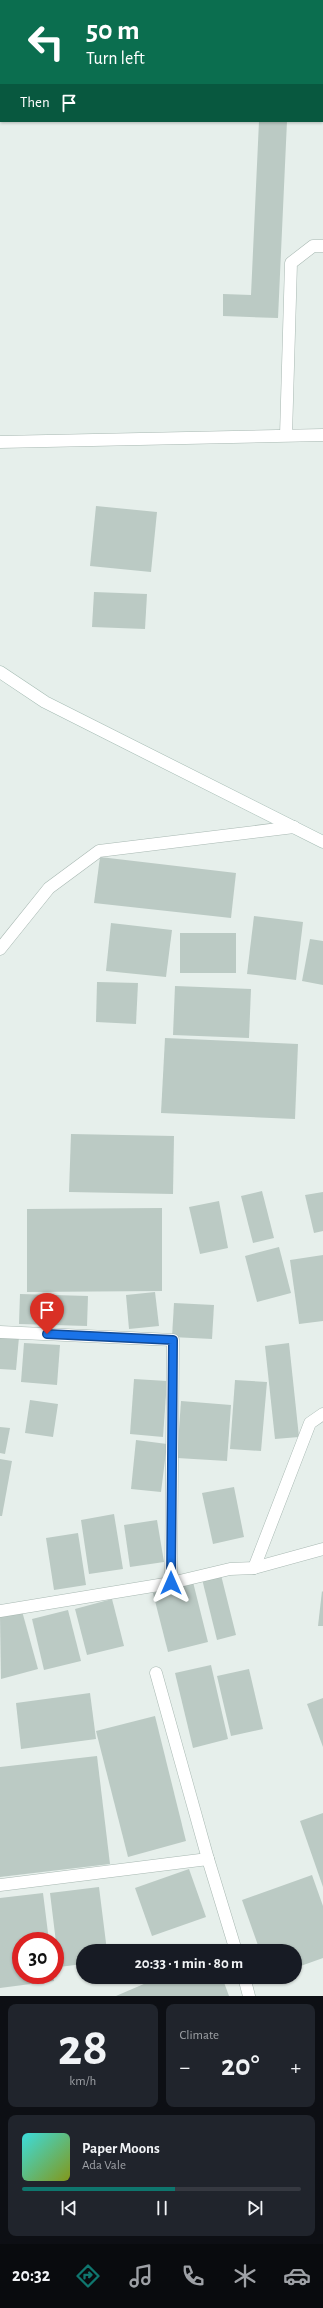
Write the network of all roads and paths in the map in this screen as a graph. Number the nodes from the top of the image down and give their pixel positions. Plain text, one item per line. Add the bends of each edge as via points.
1 (323, 246) edge
2 (286, 435) junction
3 (323, 435) edge
4 (0, 442) edge
5 (0, 672) edge
6 (294, 827) junction
7 (323, 842) edge
8 (0, 949) edge
9 (0, 1332) edge
10 (323, 1414) edge
11 (323, 1549) edge
12 (254, 1568) junction
13 (171, 1583) junction
14 (0, 1611) edge
15 (156, 1673) dead end
16 (208, 1859) junction
17 (0, 1885) edge
18 (234, 1944) edge
19 (246, 1984) edge
20 (249, 1996) edge

1 - 2 street via 313,246 291,262
2 - 3 street
2 - 4 street
5 - 6 street via 45,702
6 - 7 street
6 - 8 street via 99,851 49,888
9 - 13 street via 173,1340
10 - 12 street via 310,1423
11 - 12 street
12 - 13 street via 230,1569
13 - 14 street
15 - 16 street
16 - 17 street
16 - 18 street
19 - 20 street

